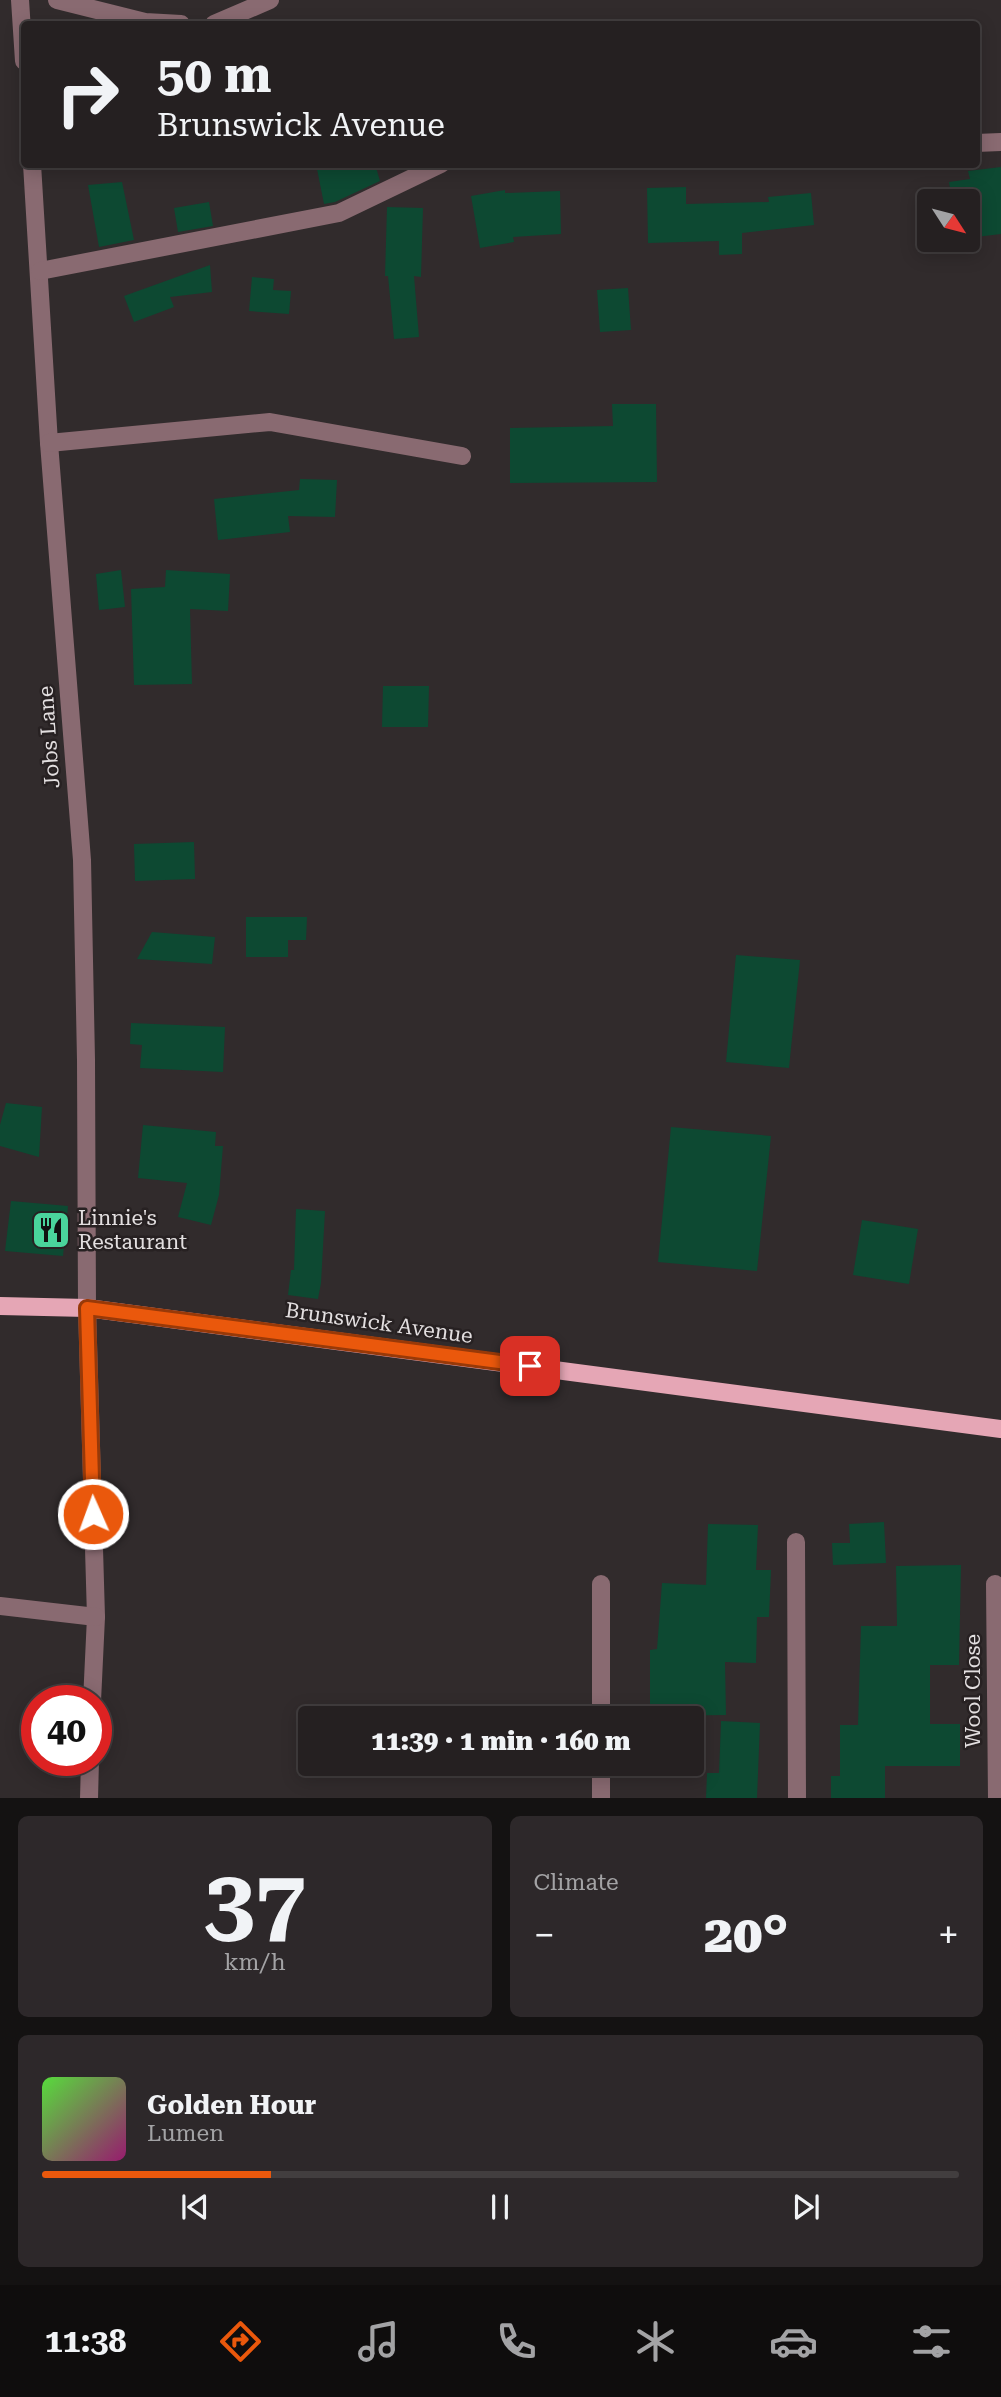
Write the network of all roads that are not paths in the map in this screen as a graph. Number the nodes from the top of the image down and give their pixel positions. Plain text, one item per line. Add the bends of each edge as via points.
1 (20, 0) edge
2 (57, 0) edge
3 (270, 0) edge
4 (21, 21) edge
5 (141, 21) edge
6 (221, 21) edge
7 (1001, 142) edge
8 (980, 143) edge
9 (32, 168) edge
10 (433, 168) edge
11 (40, 271) junction
12 (49, 443) junction
13 (462, 456) dead end
14 (0, 1307) edge
15 (87, 1308) junction
16 (1001, 1429) edge
17 (796, 1542) dead end
18 (601, 1584) dead end
19 (995, 1584) dead end
20 (0, 1606) edge
21 (96, 1617) junction
22 (93, 1685) edge
23 (601, 1706) edge
24 (90, 1776) edge
25 (601, 1776) edge
26 (89, 1798) edge
27 (601, 1798) edge
28 (797, 1798) edge
29 (997, 1798) edge

1 - 4 street
2 - 5 street
3 - 6 street
7 - 8 street
9 - 11 street, Jobs Lane
10 - 11 street via 340,213
11 - 12 street, Jobs Lane
12 - 13 street via 270,422
12 - 15 street, Jobs Lane via 82,860
14 - 15 main road, Brunswick Avenue
15 - 16 main road, Brunswick Avenue
15 - 21 street, Jobs Lane
17 - 28 street
18 - 23 street
19 - 29 street, Wool Close
20 - 21 street
21 - 22 street, Jobs Lane
24 - 26 street
25 - 27 street

